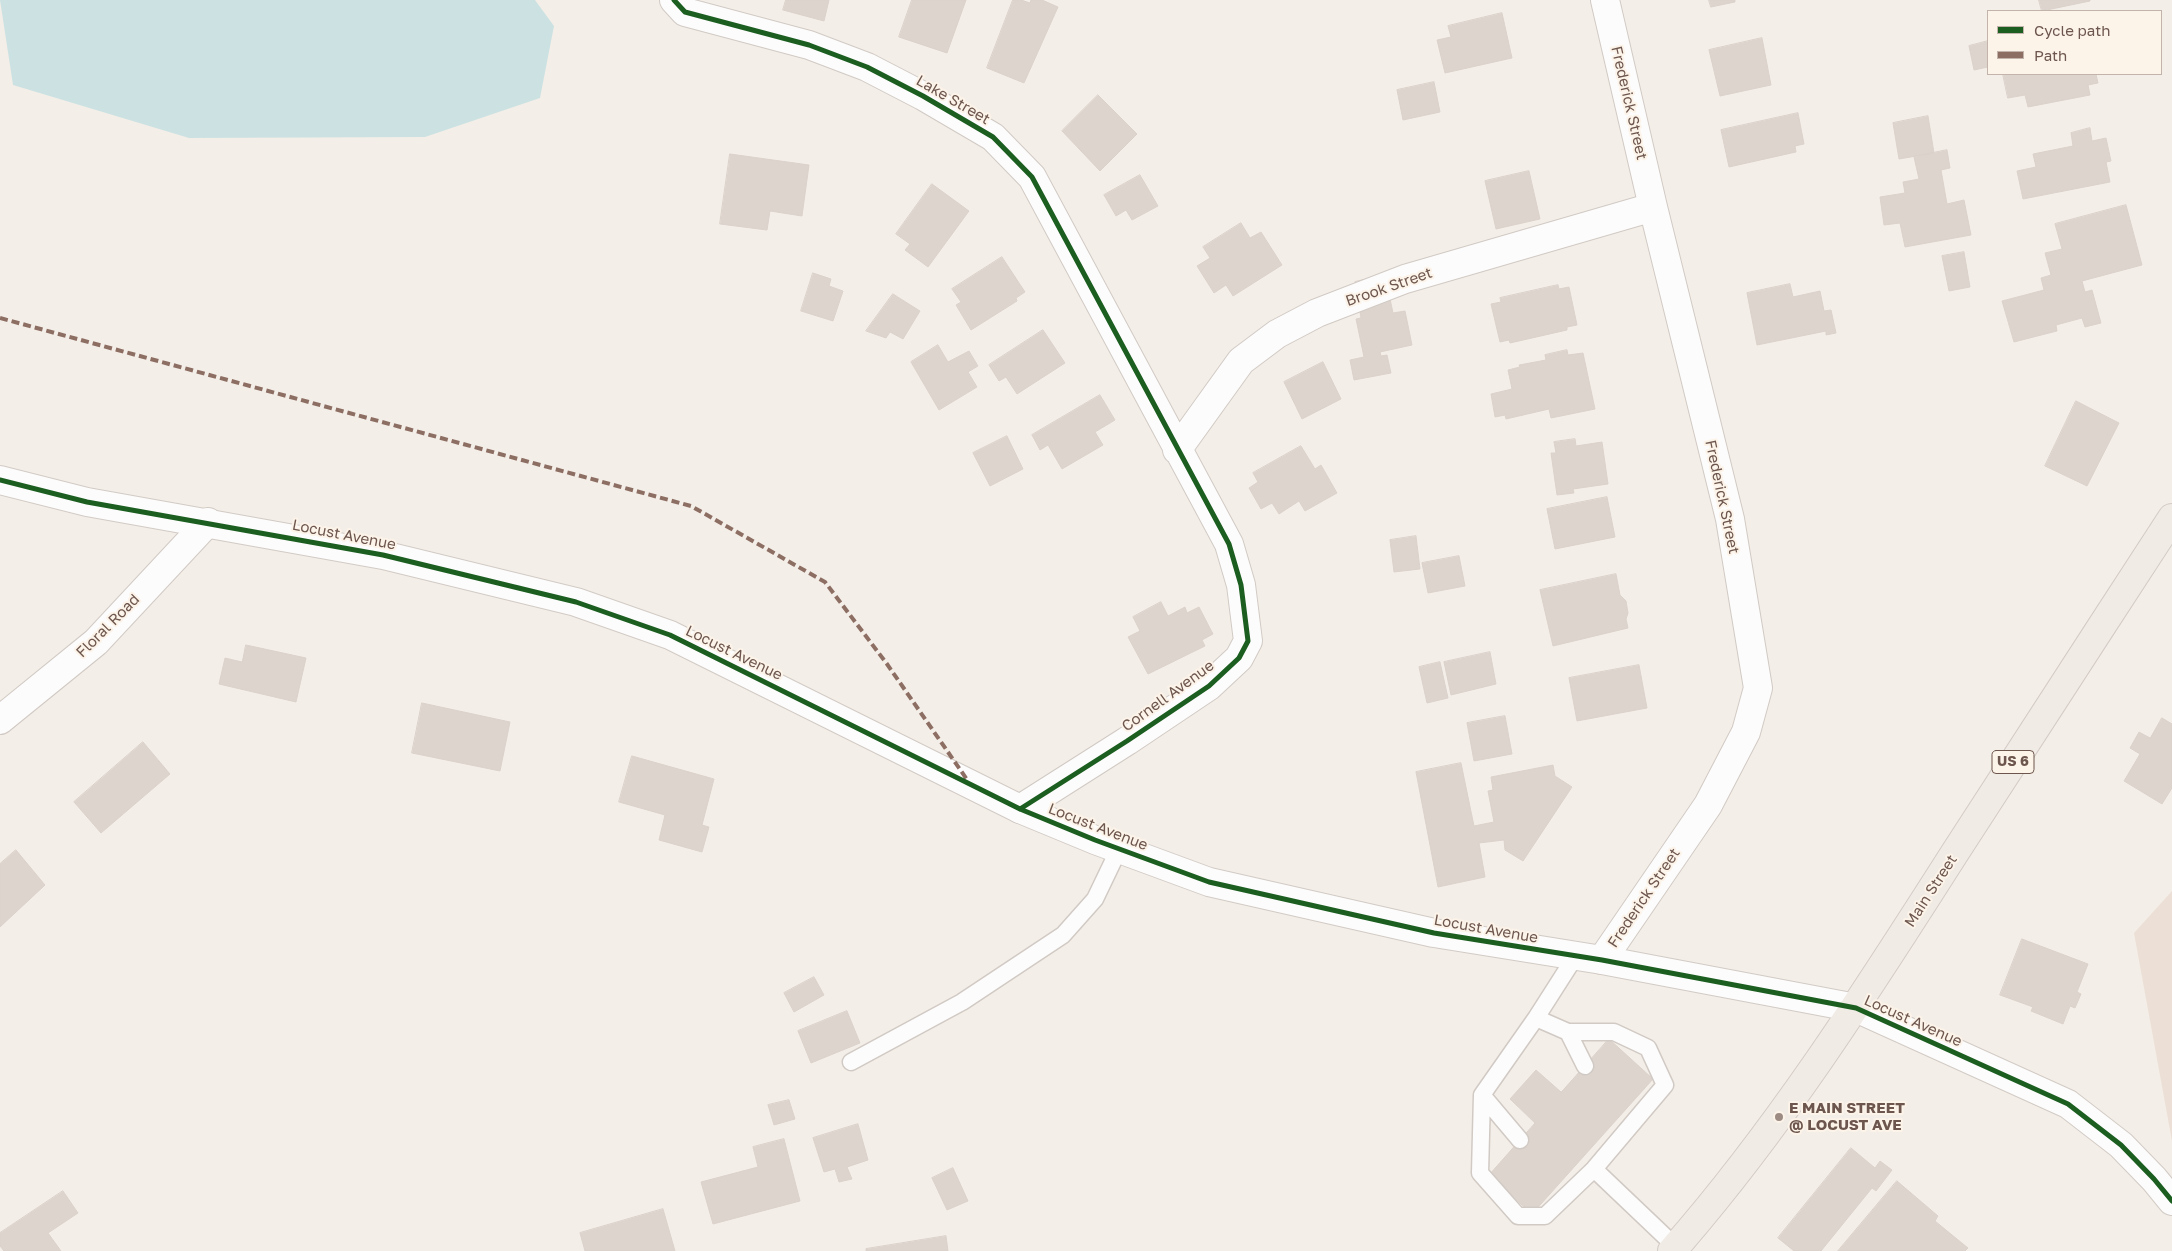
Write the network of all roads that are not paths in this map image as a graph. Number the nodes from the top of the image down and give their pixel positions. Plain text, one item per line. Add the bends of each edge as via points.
1 (674, 0) edge
2 (1605, 0) edge
3 (1653, 208) junction
4 (1177, 450) junction
5 (0, 480) edge
6 (2172, 518) edge
7 (208, 522) junction
8 (0, 720) edge
9 (1020, 809) junction
10 (1120, 849) junction
11 (1575, 957) junction
12 (1602, 960) junction
13 (1856, 1008) junction
14 (1536, 1018) junction
15 (1568, 1032) junction
16 (851, 1062) dead end
17 (1585, 1066) dead end
18 (1482, 1095) junction
19 (1520, 1140) dead end
20 (1594, 1169) junction
21 (2172, 1202) edge
22 (1674, 1249) edge

1 - 4 street, Lake Street via 685,12 809,45 867,67 993,137 1032,177
2 - 3 street, Frederick Street
3 - 4 street, Brook Street via 1405,278 1317,313 1278,334 1241,361
3 - 12 street, Frederick Street via 1730,520 1758,688 1746,732 1708,805
4 - 9 street, Cornell Avenue via 1229,544 1241,585 1248,641 1239,658 1209,686
5 - 7 street, Locust Avenue via 87,502
6 - 13 main road, Main Street / US 6
7 - 8 street, Floral Road via 96,642
7 - 9 street, Locust Avenue via 383,555 586,606 670,635
9 - 10 street, Locust Avenue
10 - 11 street, Locust Avenue via 1209,882 1434,933
10 - 16 lane via 1095,899 1063,935 962,1002
11 - 12 street, Locust Avenue
11 - 14 lane
12 - 13 street, Locust Avenue
13 - 21 street, Locust Avenue via 2068,1104 2121,1145
13 - 22 main road, Main Street / US 6 via 1779,1117
14 - 15 lane
14 - 18 lane
15 - 17 lane
15 - 20 lane via 1614,1032 1648,1048 1665,1085 1635,1110
18 - 19 lane
18 - 20 lane via 1480,1173 1518,1216 1546,1216 1569,1184
20 - 22 lane

